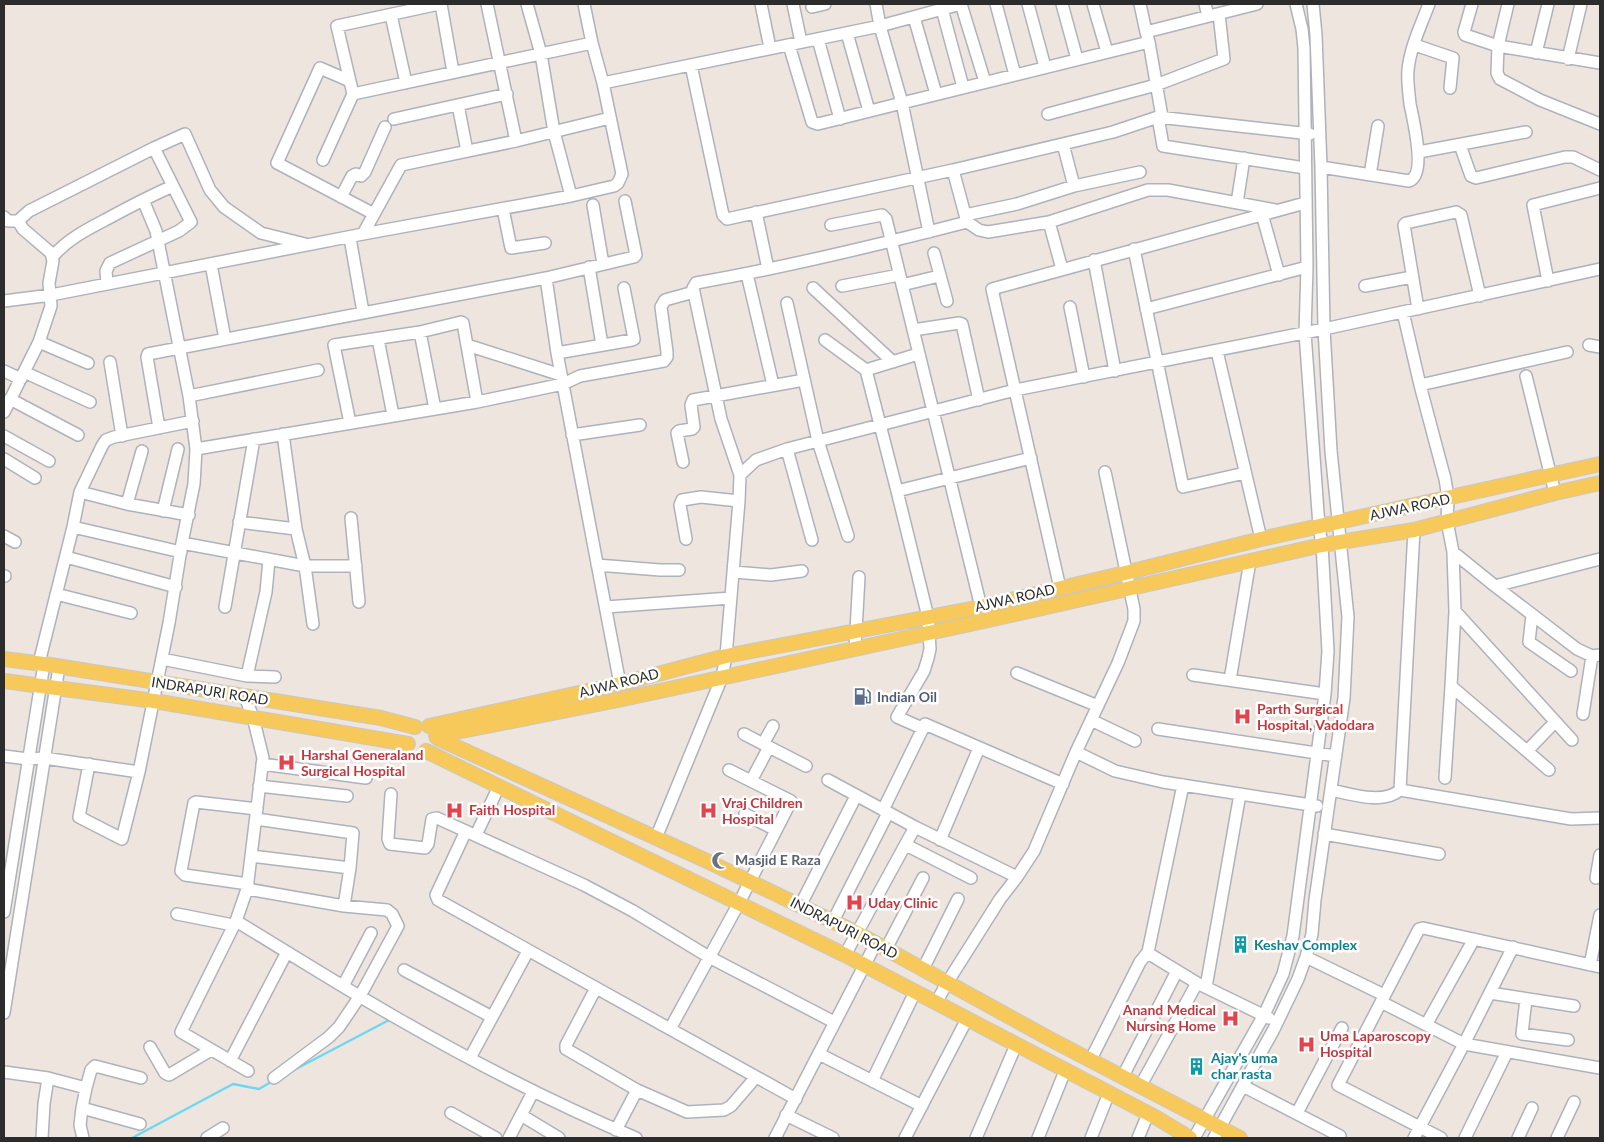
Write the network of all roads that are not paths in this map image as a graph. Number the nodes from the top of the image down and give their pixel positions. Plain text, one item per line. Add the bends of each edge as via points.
1 (440, 4) edge
2 (487, 4) edge
3 (527, 4) edge
4 (584, 4) edge
5 (761, 4) edge
6 (793, 4) edge
7 (825, 4) edge
8 (876, 4) edge
9 (961, 4) edge
10 (996, 4) edge
11 (1028, 4) edge
12 (1062, 4) edge
13 (1093, 4) edge
14 (1140, 4) edge
15 (1205, 4) edge
16 (1257, 4) edge
17 (1296, 4) edge
18 (1313, 4) edge
19 (1429, 4) edge
20 (1472, 4) edge
21 (1508, 4) edge
22 (1548, 4) edge
23 (1581, 4) edge
24 (812, 6) dead end
25 (942, 9) junction
26 (390, 14) junction
27 (1214, 15) junction
28 (914, 17) junction
29 (880, 26) junction
30 (847, 33) junction
31 (1148, 37) junction
32 (818, 39) junction
33 (592, 43) junction
34 (795, 43) junction
35 (1415, 45) junction
36 (1498, 46) junction
37 (770, 48) junction
38 (1107, 52) junction
39 (1536, 53) junction
40 (541, 54) junction
41 (1077, 59) junction
42 (1568, 59) junction
43 (500, 62) junction
44 (1600, 63) edge
45 (691, 65) junction
46 (1045, 67) junction
47 (453, 72) junction
48 (1015, 75) junction
49 (350, 81) junction
50 (985, 82) junction
51 (406, 83) junction
52 (603, 83) junction
53 (1156, 85) junction
54 (963, 88) junction
55 (1450, 88) dead end
56 (353, 94) junction
57 (506, 94) junction
58 (936, 94) junction
59 (902, 103) junction
60 (458, 105) junction
61 (869, 111) junction
62 (1048, 114) dead end
63 (1160, 117) junction
64 (610, 118) junction
65 (840, 119) junction
66 (1600, 124) edge
67 (1378, 126) dead end
68 (554, 132) junction
69 (1526, 132) dead end
70 (1304, 134) junction
71 (1320, 135) junction
72 (516, 141) junction
73 (1062, 144) junction
74 (1460, 145) junction
75 (154, 148) junction
76 (467, 151) junction
77 (1419, 152) junction
78 (1244, 158) junction
79 (323, 160) dead end
80 (1321, 167) junction
81 (1305, 168) junction
82 (953, 170) junction
83 (1600, 170) edge
84 (1140, 172) dead end
85 (1370, 175) junction
86 (918, 178) junction
87 (173, 186) junction
88 (1074, 186) junction
89 (1600, 188) edge
90 (571, 196) junction
91 (342, 197) junction
92 (143, 200) junction
93 (625, 202) dead end
94 (1237, 203) junction
95 (1305, 203) junction
96 (593, 206) dead end
97 (502, 209) junction
98 (1275, 210) junction
99 (756, 212) junction
100 (374, 214) junction
101 (1262, 214) junction
102 (4, 217) edge
103 (966, 218) junction
104 (18, 221) junction
105 (1049, 222) junction
106 (831, 225) dead end
107 (929, 232) junction
108 (364, 234) junction
109 (350, 238) junction
110 (157, 240) junction
111 (891, 242) junction
112 (545, 243) dead end
113 (309, 245) junction
114 (1134, 249) junction
115 (934, 253) dead end
116 (53, 256) junction
117 (1094, 260) junction
118 (211, 264) junction
119 (603, 264) junction
120 (589, 267) junction
121 (1306, 268) junction
122 (768, 269) junction
123 (1062, 269) junction
124 (1600, 270) edge
125 (164, 273) junction
126 (747, 274) junction
127 (1278, 275) junction
128 (939, 276) junction
129 (1412, 277) junction
130 (546, 278) junction
131 (900, 280) junction
132 (1548, 281) junction
133 (107, 284) junction
134 (842, 286) dead end
135 (1365, 286) dead end
136 (624, 288) dead end
137 (813, 288) dead end
138 (694, 292) junction
139 (51, 295) junction
140 (1480, 296) junction
141 (947, 300) dead end
142 (4, 301) edge
143 (787, 304) dead end
144 (1070, 307) dead end
145 (1146, 309) junction
146 (1418, 309) junction
147 (363, 312) junction
148 (1403, 312) junction
149 (1324, 329) junction
150 (913, 330) junction
151 (420, 332) junction
152 (1306, 333) junction
153 (225, 339) junction
154 (378, 339) junction
155 (825, 340) dead end
156 (39, 342) junction
157 (467, 345) junction
158 (602, 345) junction
159 (1588, 345) dead end
160 (179, 348) junction
161 (1600, 348) edge
162 (1217, 351) junction
163 (1566, 352) dead end
164 (557, 353) junction
165 (918, 354) junction
166 (88, 362) dead end
167 (110, 362) dead end
168 (893, 362) junction
169 (1157, 363) junction
170 (318, 370) dead end
171 (866, 370) junction
172 (4, 371) edge
173 (1115, 371) junction
174 (22, 376) junction
175 (1526, 376) dead end
176 (1084, 377) junction
177 (562, 379) junction
178 (804, 380) junction
179 (773, 385) junction
180 (1420, 385) junction
181 (1016, 390) junction
182 (716, 395) junction
183 (190, 396) junction
184 (10, 400) junction
185 (979, 400) junction
186 (90, 402) dead end
187 (477, 402) junction
188 (436, 409) junction
189 (4, 412) edge
190 (933, 412) junction
191 (394, 415) junction
192 (193, 421) junction
193 (350, 423) junction
194 (880, 424) junction
195 (640, 425) dead end
196 (159, 428) junction
197 (283, 434) junction
198 (572, 434) junction
199 (78, 435) dead end
200 (4, 436) edge
201 (122, 436) junction
202 (254, 439) junction
203 (818, 441) junction
204 (178, 449) dead end
205 (787, 449) junction
206 (196, 450) junction
207 (142, 451) dead end
208 (1031, 458) junction
209 (4, 459) edge
210 (49, 461) dead end
211 (683, 462) dead end
212 (1600, 464) edge
213 (1105, 472) dead end
214 (1245, 473) junction
215 (740, 475) junction
216 (1550, 475) junction
217 (35, 478) dead end
218 (950, 479) junction
219 (1600, 483) edge
220 (898, 491) junction
221 (80, 492) junction
222 (1555, 493) junction
223 (1448, 498) junction
224 (739, 501) junction
225 (127, 504) junction
226 (163, 511) junction
227 (189, 515) junction
228 (351, 518) dead end
229 (1447, 521) junction
230 (239, 522) junction
231 (1337, 522) junction
232 (1319, 526) junction
233 (73, 527) junction
234 (296, 529) junction
235 (1414, 530) junction
236 (4, 536) edge
237 (848, 536) dead end
238 (686, 539) dead end
239 (1261, 539) junction
240 (812, 540) dead end
241 (15, 542) dead end
242 (1341, 542) junction
243 (1322, 545) junction
244 (181, 547) junction
245 (1453, 552) junction
246 (234, 553) junction
247 (66, 558) junction
248 (1600, 559) edge
249 (269, 560) junction
250 (1250, 561) junction
251 (597, 565) junction
252 (305, 566) junction
253 (356, 566) junction
254 (679, 570) dead end
255 (802, 571) dead end
256 (734, 572) junction
257 (1125, 573) junction
258 (858, 577) dead end
259 (1495, 586) junction
260 (176, 587) junction
261 (1060, 588) junction
262 (1129, 588) junction
263 (56, 594) junction
264 (731, 598) junction
265 (359, 602) dead end
266 (224, 607) dead end
267 (606, 607) junction
268 (981, 607) junction
269 (1454, 611) junction
270 (131, 613) dead end
271 (1532, 615) junction
272 (928, 616) junction
273 (312, 624) dead end
274 (856, 631) junction
275 (929, 632) junction
276 (855, 648) junction
277 (1596, 655) edge
278 (726, 656) junction
279 (4, 659) edge
280 (162, 659) junction
281 (41, 664) junction
282 (59, 667) junction
283 (1571, 671) dead end
284 (1017, 673) dead end
285 (1193, 674) dead end
286 (247, 676) junction
287 (722, 677) junction
288 (275, 678) dead end
289 (1230, 680) junction
290 (4, 681) edge
291 (157, 683) junction
292 (620, 684) junction
293 (40, 686) junction
294 (1451, 686) junction
295 (56, 688) junction
296 (1325, 694) junction
297 (245, 697) junction
298 (154, 701) junction
299 (1098, 706) junction
300 (1583, 714) dead end
301 (252, 717) junction
302 (1091, 720) junction
303 (1555, 722) junction
304 (773, 726) dead end
305 (922, 728) junction
306 (1158, 729) dead end
307 (429, 732) junction
308 (744, 734) dead end
309 (1572, 740) dead end
310 (1135, 741) dead end
311 (408, 744) junction
312 (766, 746) junction
313 (979, 748) junction
314 (426, 751) junction
315 (1528, 751) junction
316 (1076, 752) junction
317 (1317, 754) junction
318 (4, 756) edge
319 (1336, 756) junction
320 (44, 758) junction
321 (28, 759) junction
322 (89, 764) junction
323 (262, 764) junction
324 (806, 766) dead end
325 (729, 770) dead end
326 (1549, 770) dead end
327 (139, 772) junction
328 (366, 778) dead end
329 (1445, 778) dead end
330 (828, 780) dead end
331 (751, 781) junction
332 (1063, 784) junction
333 (1183, 785) junction
334 (259, 786) junction
335 (499, 786) junction
336 (1331, 790) junction
337 (1400, 790) junction
338 (391, 794) dead end
339 (1240, 794) junction
340 (347, 796) dead end
341 (856, 796) junction
342 (1312, 805) junction
343 (1328, 807) junction
344 (885, 811) junction
345 (256, 814) junction
346 (745, 814) dead end
347 (1600, 818) edge
348 (915, 827) junction
349 (776, 830) junction
350 (471, 833) junction
351 (1324, 834) junction
352 (656, 838) junction
353 (940, 840) junction
354 (906, 845) junction
355 (1439, 854) dead end
356 (1600, 855) edge
357 (251, 856) junction
358 (350, 868) junction
359 (1017, 877) junction
360 (923, 878) dead end
361 (971, 878) dead end
362 (1596, 878) dead end
363 (750, 882) junction
364 (248, 886) junction
365 (1298, 898) junction
366 (958, 899) dead end
367 (1315, 900) junction
368 (739, 903) junction
369 (344, 906) junction
370 (800, 906) junction
371 (4, 912) edge
372 (177, 914) dead end
373 (1600, 916) edge
374 (833, 921) junction
375 (234, 923) junction
376 (371, 933) dead end
377 (857, 933) junction
378 (1474, 939) junction
379 (881, 946) junction
380 (1513, 947) junction
381 (528, 951) junction
382 (287, 952) junction
383 (1148, 952) junction
384 (845, 955) junction
385 (1306, 957) junction
386 (709, 958) junction
387 (864, 965) junction
388 (1595, 966) edge
389 (923, 969) junction
390 (404, 970) dead end
391 (1178, 971) junction
392 (947, 982) junction
393 (1202, 985) junction
394 (343, 986) junction
395 (596, 988) junction
396 (915, 992) junction
397 (1490, 993) junction
398 (360, 996) junction
399 (1382, 998) junction
400 (1526, 999) junction
401 (936, 1003) junction
402 (1574, 1006) dead end
403 (4, 1013) edge
404 (1264, 1015) junction
405 (492, 1017) junction
406 (967, 1020) junction
407 (834, 1022) junction
408 (1278, 1022) junction
409 (1426, 1025) junction
410 (1342, 1028) dead end
411 (670, 1029) junction
412 (1568, 1040) dead end
413 (1464, 1044) junction
414 (1016, 1045) junction
415 (150, 1047) dead end
416 (211, 1050) junction
417 (1507, 1052) junction
418 (819, 1054) junction
419 (470, 1058) junction
420 (1091, 1060) junction
421 (230, 1061) junction
422 (1600, 1068) edge
423 (248, 1071) dead end
424 (1065, 1071) junction
425 (4, 1072) edge
426 (1122, 1076) junction
427 (756, 1077) junction
428 (48, 1078) junction
429 (141, 1078) dead end
430 (274, 1078) dead end
431 (872, 1081) junction
432 (1141, 1085) junction
433 (1243, 1086) junction
434 (86, 1088) junction
435 (637, 1090) junction
436 (533, 1092) junction
437 (1109, 1093) junction
438 (796, 1099) junction
439 (1574, 1102) dead end
440 (922, 1106) junction
441 (82, 1108) junction
442 (1532, 1108) dead end
443 (451, 1112) dead end
444 (1297, 1113) junction
445 (1148, 1114) junction
446 (521, 1115) junction
447 (786, 1115) junction
448 (1204, 1119) junction
449 (140, 1124) dead end
450 (1419, 1127) junction
451 (223, 1128) dead end
452 (616, 1130) junction
453 (1217, 1133) edge
454 (1340, 1136) dead end
455 (42, 1138) edge
456 (82, 1138) edge
457 (207, 1138) edge
458 (496, 1138) edge
459 (509, 1138) edge
460 (559, 1138) edge
461 (636, 1138) edge
462 (775, 1138) edge
463 (833, 1138) edge
464 (906, 1138) edge
465 (976, 1138) edge
466 (1038, 1138) edge
467 (1091, 1138) edge
468 (1138, 1138) edge
469 (1192, 1138) edge
470 (1240, 1138) edge
471 (1414, 1138) edge
472 (1441, 1138) edge
473 (1465, 1138) edge
474 (1518, 1138) edge
475 (1557, 1138) edge

1 - 26 street
1 - 47 street
2 - 43 street
3 - 40 street
4 - 33 street
5 - 37 street
6 - 34 street
7 - 24 street
8 - 29 street
9 - 25 street
9 - 50 street
10 - 48 street
11 - 46 street
12 - 41 street
13 - 38 street
14 - 31 street
15 - 27 street
16 - 27 street
17 - 70 street via 1304,48
18 - 71 street
19 - 35 street
20 - 36 street via 1465,35
21 - 36 street
22 - 39 street
23 - 42 street
25 - 28 street
25 - 54 street
26 - 49 street via 337,26
26 - 51 street
27 - 31 street
27 - 53 street via 1224,59
28 - 29 street
28 - 58 street
29 - 30 street
29 - 59 street
30 - 32 street
30 - 61 street
31 - 38 street
31 - 53 street
32 - 34 street
32 - 65 street
33 - 40 street
33 - 52 street
34 - 37 street
34 - 65 street via 812,122 818,124
35 - 55 street via 1453,58
35 - 77 street via 1407,84
36 - 39 street
36 - 66 street via 1497,73 1500,78 1540,100
37 - 45 street
38 - 41 street
39 - 42 street
40 - 43 street
40 - 68 street
41 - 46 street
42 - 44 street
43 - 47 street
43 - 57 street
45 - 52 street
45 - 99 street via 723,215 727,219
46 - 48 street
47 - 51 street
48 - 50 street
49 - 56 street
49 - 91 street via 320,68 277,163
50 - 54 street
51 - 56 street
52 - 64 street
53 - 62 street
53 - 63 street
54 - 58 street
56 - 79 street
57 - 60 street
57 - 72 street
58 - 59 street
59 - 61 street
59 - 86 street
60 - 76 street
60 - 91 street via 390,123 365,172 361,176 352,176
61 - 65 street
63 - 70 street
63 - 73 street
63 - 78 street via 1163,146
64 - 68 street
64 - 90 street via 621,178 610,188
67 - 85 street
68 - 72 street
68 - 90 street
69 - 74 street
70 - 71 street
70 - 81 street
71 - 80 street
72 - 76 street
73 - 82 street
73 - 88 street
74 - 77 street
74 - 83 street via 1471,176 1476,178 1565,157 1574,157
75 - 87 street
75 - 104 street via 29,211
75 - 113 street via 185,134 210,190 224,207 261,233
76 - 100 street via 401,165
77 - 85 street via 1412,180
78 - 81 street
78 - 94 street
80 - 85 street
80 - 149 street
81 - 95 street
82 - 86 street
82 - 103 street
84 - 88 street
86 - 99 street
86 - 107 street
87 - 92 street
87 - 110 street via 190,222 179,231
88 - 103 street
89 - 132 street via 1533,205
90 - 97 street
91 - 100 street
92 - 110 street
92 - 116 street via 74,237
93 - 119 street via 636,256
94 - 98 street
94 - 105 street via 1168,190 1148,190
95 - 98 street
95 - 121 street
96 - 119 street
97 - 108 street
97 - 112 street via 511,248
98 - 101 street
99 - 122 street
100 - 108 street
101 - 114 street
101 - 127 street
102 - 104 street via 8,221
103 - 105 street via 979,230 988,232
103 - 107 street
104 - 116 street
105 - 123 street
106 - 111 street via 882,216 886,219
107 - 111 street
108 - 109 street
109 - 113 street
109 - 147 street
110 - 125 street
110 - 133 street via 110,263 106,271
111 - 122 street
111 - 131 street
113 - 118 street
114 - 117 street
114 - 145 street
115 - 128 street
116 - 139 street via 49,277
117 - 123 street
117 - 173 street
118 - 125 street
118 - 153 street
119 - 120 street
120 - 130 street
120 - 158 street
121 - 127 street
121 - 152 street
122 - 126 street
123 - 181 street via 992,288
124 - 132 street
125 - 133 street
125 - 160 street
126 - 138 street via 696,283
126 - 179 street
127 - 145 street
128 - 131 street
128 - 141 street
129 - 135 street
129 - 140 street via 1404,225 1459,213
129 - 146 street
130 - 147 street
130 - 164 street
131 - 134 street
131 - 150 street
132 - 140 street
133 - 139 street
136 - 158 street via 634,338
137 - 168 street
138 - 177 street via 665,300 661,307 667,352 664,361
138 - 182 street
139 - 142 street
139 - 156 street via 50,314
140 - 146 street
143 - 178 street
144 - 176 street
145 - 169 street
146 - 148 street
147 - 153 street
148 - 149 street
148 - 180 street
149 - 152 street
149 - 231 street
150 - 165 street
150 - 185 street via 962,324
151 - 154 street
151 - 157 street via 461,322
151 - 188 street
152 - 162 street
152 - 232 street
153 - 160 street
154 - 191 street
154 - 193 street via 333,346
155 - 171 street
156 - 166 street
156 - 174 street
157 - 177 street
157 - 187 street
158 - 164 street
159 - 161 street
160 - 183 street
160 - 196 street via 151,352 147,357
162 - 169 street
162 - 214 street
163 - 180 street
164 - 177 street
165 - 168 street
165 - 190 street
167 - 201 street
168 - 171 street
169 - 173 street
169 - 214 street via 1183,487
170 - 183 street
171 - 194 street
172 - 174 street
173 - 176 street
174 - 184 street
174 - 186 street
175 - 216 street
176 - 181 street
177 - 187 street
177 - 198 street
178 - 179 street
178 - 203 street
179 - 182 street
180 - 223 street
181 - 185 street
181 - 208 street
182 - 211 street via 691,402 694,427 678,433
182 - 215 street
183 - 192 street
184 - 189 street
184 - 199 street
185 - 190 street
187 - 188 street
188 - 191 street
190 - 194 street
190 - 218 street
191 - 193 street
192 - 196 street
192 - 206 street
193 - 197 street
194 - 203 street
194 - 220 street
195 - 198 street
196 - 201 street
197 - 202 street
197 - 234 street
198 - 251 street
200 - 210 street
201 - 221 street via 106,440
202 - 206 street
202 - 230 street
203 - 205 street
203 - 237 street
204 - 226 street
205 - 215 street via 756,460
205 - 240 street
206 - 227 street
207 - 225 street
208 - 218 street
208 - 261 street
209 - 217 street
212 - 216 main road, AJWA ROAD
213 - 257 street
214 - 239 street
215 - 224 street
216 - 222 street
216 - 223 main road, AJWA ROAD
218 - 220 street
218 - 268 street
219 - 222 main road, AJWA ROAD
220 - 272 street
221 - 225 street
221 - 233 street
222 - 229 main road, AJWA ROAD
223 - 229 street
223 - 231 main road, AJWA ROAD
224 - 238 street via 701,497 682,500
224 - 256 street
225 - 226 street
226 - 227 street
227 - 244 street
228 - 253 street
229 - 235 main road, AJWA ROAD
229 - 245 street
230 - 234 street
230 - 246 street
231 - 232 main road, AJWA ROAD
231 - 242 street
232 - 239 main road, AJWA ROAD
232 - 243 street
233 - 244 street
233 - 247 street
234 - 252 street
235 - 242 main road, AJWA ROAD
235 - 337 street
236 - 241 street
239 - 257 main road, AJWA ROAD
242 - 243 main road, AJWA ROAD
242 - 319 street via 1348,617 1344,698
243 - 250 main road, AJWA ROAD
243 - 296 street via 1328,651
244 - 246 street
244 - 260 street
245 - 259 street
245 - 269 street
246 - 249 street
246 - 266 street
247 - 260 street
247 - 263 street
248 - 259 street
249 - 252 street
249 - 286 street via 266,592
250 - 262 main road, AJWA ROAD
250 - 289 street
251 - 254 street
251 - 267 street
252 - 253 street
252 - 273 street
253 - 265 street
255 - 256 street via 771,575
256 - 264 street
257 - 261 main road, AJWA ROAD
257 - 262 street
258 - 274 street
259 - 271 street
260 - 280 street
261 - 268 main road, AJWA ROAD
262 - 275 main road, AJWA ROAD
262 - 299 street via 1134,622
263 - 270 street
263 - 281 street
264 - 267 street
264 - 278 street
267 - 292 street
268 - 272 main road, AJWA ROAD
269 - 294 street
269 - 303 street
271 - 277 street via 1577,649
271 - 283 street via 1529,642
272 - 274 main road, AJWA ROAD
272 - 275 street
274 - 276 street
274 - 278 main road, AJWA ROAD
275 - 276 main road, AJWA ROAD
275 - 305 street via 930,649 924,671 897,717
276 - 287 main road, AJWA ROAD
277 - 300 street
278 - 287 street
278 - 292 main road, AJWA ROAD
279 - 281 main road, INDRAPURI ROAD
280 - 286 street
280 - 291 street
281 - 282 main road, INDRAPURI ROAD
281 - 293 street
282 - 291 main road, INDRAPURI ROAD
282 - 295 street
284 - 299 street
285 - 289 street
286 - 288 street
287 - 307 main road, AJWA ROAD via 623,699
287 - 352 street
289 - 296 street
290 - 293 main road, INDRAPURI ROAD
291 - 297 main road, INDRAPURI ROAD
291 - 298 street
292 - 307 main road, AJWA ROAD
293 - 295 main road, INDRAPURI ROAD
293 - 321 street
294 - 315 street
294 - 329 street
295 - 298 main road, INDRAPURI ROAD
295 - 320 street
296 - 317 street
297 - 301 street
297 - 307 main road, INDRAPURI ROAD via 381,718
298 - 301 main road, INDRAPURI ROAD
298 - 327 street
299 - 302 street
301 - 311 main road, INDRAPURI ROAD
301 - 323 street
302 - 310 street
302 - 316 street
303 - 309 street
303 - 315 street
304 - 312 street
305 - 313 street via 927,724
305 - 344 street
306 - 317 street
307 - 311 main road via 409,731
307 - 314 main road via 432,748
307 - 352 main road, INDRAPURI ROAD
308 - 312 street
311 - 314 main road via 415,750
312 - 324 street
312 - 331 street
313 - 332 street
313 - 353 street
314 - 335 main road, INDRAPURI ROAD
315 - 326 street
316 - 332 street
316 - 333 street via 1115,771
317 - 319 street
317 - 342 street
318 - 321 street
319 - 336 street
320 - 321 street
320 - 322 street
320 - 403 street
321 - 371 street
322 - 327 street
322 - 327 street via 79,817 120,838 123,837
323 - 328 street
323 - 334 street
325 - 331 street
330 - 341 street
331 - 349 street via 791,801
332 - 359 street via 1034,851
333 - 339 street
333 - 383 street
334 - 340 street
334 - 345 street
335 - 350 street
335 - 368 main road, INDRAPURI ROAD
336 - 337 street via 1388,797
336 - 343 street
337 - 347 street via 1571,819
338 - 350 street via 390,844 425,848 435,817
339 - 342 street
339 - 393 street
341 - 344 street
341 - 370 street
342 - 343 street
342 - 365 street
343 - 351 street
344 - 348 street
344 - 374 street
345 - 357 street
345 - 358 street via 353,833
345 - 364 street via 194,803 181,871 184,875
346 - 349 street
348 - 353 street
348 - 354 street
349 - 363 street
350 - 381 street via 436,895 438,900
350 - 386 street via 633,911
351 - 355 street
351 - 367 street
352 - 363 main road, INDRAPURI ROAD
353 - 359 street
354 - 361 street
354 - 377 street
356 - 362 street
357 - 358 street
357 - 364 street
358 - 369 street
359 - 392 street
360 - 379 street
363 - 368 street
363 - 370 main road, INDRAPURI ROAD
364 - 369 street
364 - 375 street
365 - 367 street
365 - 404 street via 1288,958
366 - 389 street
367 - 385 street
368 - 384 main road, INDRAPURI ROAD
368 - 386 street
369 - 398 street via 386,910 398,926
370 - 374 main road, INDRAPURI ROAD
372 - 375 street
373 - 388 street
374 - 377 main road, INDRAPURI ROAD
375 - 382 street
375 - 416 street via 181,1030 182,1034
376 - 394 street
377 - 379 main road, INDRAPURI ROAD
377 - 384 street
378 - 380 street
378 - 399 street via 1419,929
378 - 409 street
379 - 387 street
379 - 389 main road, INDRAPURI ROAD
380 - 388 street
380 - 397 street
381 - 395 street
381 - 405 street
382 - 394 street
382 - 421 street
383 - 391 street
383 - 420 street
384 - 387 main road, INDRAPURI ROAD
385 - 399 street
385 - 408 street
386 - 407 street
386 - 411 street
387 - 396 main road, INDRAPURI ROAD
387 - 407 street
389 - 392 main road, INDRAPURI ROAD
390 - 405 street
391 - 393 street
391 - 426 street
392 - 401 street
392 - 420 main road, INDRAPURI ROAD
393 - 404 street
393 - 432 street
394 - 398 street
395 - 411 street
395 - 435 street via 566,1049
396 - 401 main road, INDRAPURI ROAD
396 - 431 street
397 - 400 street
397 - 413 street
398 - 419 street
398 - 430 street via 339,1027
399 - 409 street
399 - 450 street via 1338,1085
400 - 402 street
400 - 412 street via 1522,1034
401 - 406 main road, INDRAPURI ROAD
404 - 408 street
404 - 448 street
405 - 419 street
406 - 414 main road, INDRAPURI ROAD
406 - 440 street
407 - 418 street
408 - 433 street
409 - 413 street
410 - 444 street
411 - 427 street
413 - 417 street
413 - 450 street
414 - 424 main road, INDRAPURI ROAD
414 - 465 street
415 - 416 street via 168,1074
416 - 421 street
417 - 422 street
417 - 473 street
418 - 431 street
418 - 438 street
419 - 436 street
420 - 426 main road, INDRAPURI ROAD
421 - 423 street
424 - 437 main road, INDRAPURI ROAD
424 - 466 street
425 - 428 street
426 - 432 main road, INDRAPURI ROAD
427 - 435 street via 731,1106 714,1112 687,1112
427 - 438 street
428 - 434 street
428 - 455 street
429 - 434 street via 95,1066
431 - 440 street
432 - 448 main road, INDRAPURI ROAD
433 - 444 street
433 - 453 street
434 - 441 street
435 - 452 street
436 - 446 street
436 - 452 street
437 - 445 main road, INDRAPURI ROAD
437 - 467 street
438 - 447 street
439 - 475 street
440 - 464 street
441 - 449 street
441 - 456 street
442 - 474 street
443 - 458 street
444 - 454 street
445 - 468 street
445 - 469 main road, INDRAPURI ROAD
446 - 459 street
446 - 460 street
447 - 462 street
447 - 463 street
448 - 453 main road, INDRAPURI ROAD
448 - 469 street
450 - 471 street
450 - 472 street
451 - 457 street
452 - 461 street
453 - 470 main road, INDRAPURI ROAD

